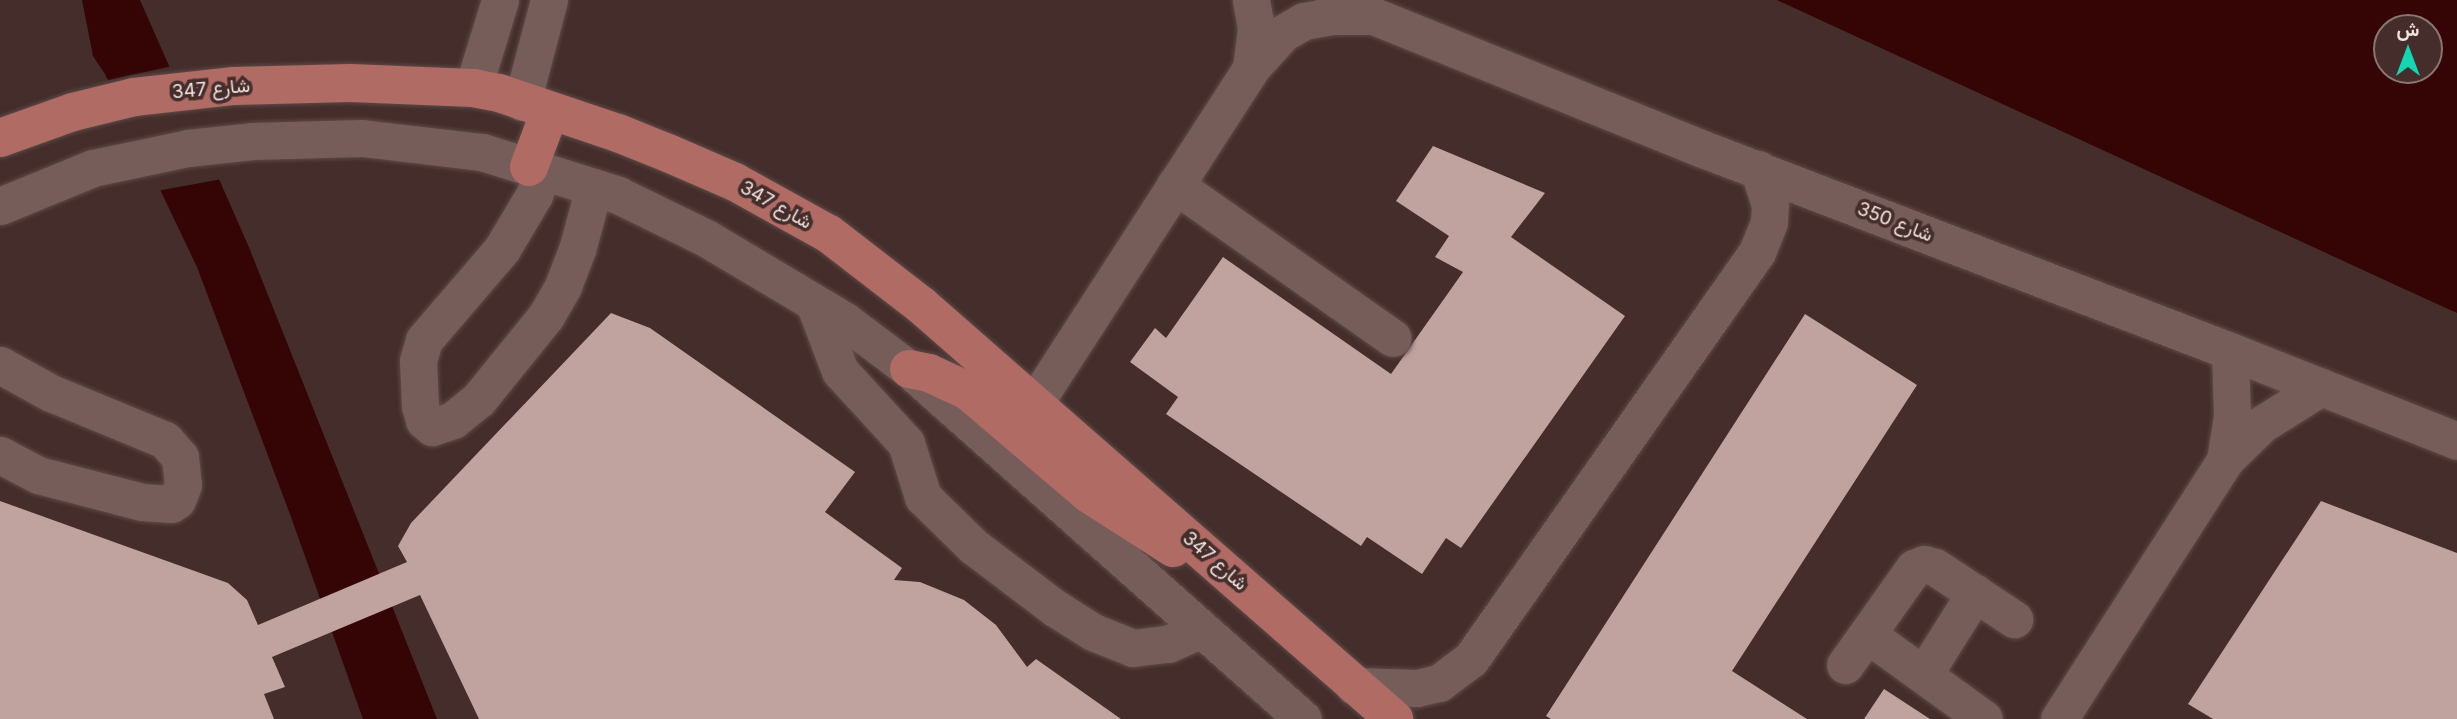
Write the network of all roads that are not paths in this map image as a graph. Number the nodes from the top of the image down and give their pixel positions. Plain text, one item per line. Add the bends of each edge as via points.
1 (500, 0) edge
2 (549, 0) edge
3 (1251, 0) edge
4 (1334, 0) edge
5 (1373, 16) junction
6 (1251, 68) junction
7 (473, 88) junction
8 (536, 106) junction
9 (0, 138) edge
10 (536, 169) junction
11 (1758, 169) junction
12 (1175, 185) junction
13 (594, 187) junction
14 (0, 206) edge
15 (814, 303) junction
16 (1393, 338) dead end
17 (2230, 351) junction
18 (0, 364) edge
19 (909, 369) junction
20 (2320, 387) junction
21 (1034, 404) junction
22 (2457, 442) edge
23 (0, 455) edge
24 (2225, 460) junction
25 (1235, 578) junction
26 (1975, 593) junction
27 (2014, 619) dead end
28 (1200, 630) junction
29 (1868, 635) junction
30 (1845, 665) dead end
31 (1924, 674) junction
32 (1354, 686) junction
33 (1303, 719) edge
34 (1394, 719) edge
35 (1984, 719) edge
36 (2059, 719) edge

1 - 7 street
2 - 8 street
3 - 6 street via 1255,28
4 - 5 street, شارع 350
5 - 6 street via 1304,21 1283,33
5 - 11 street, شارع 350
6 - 12 street
7 - 8 main road, شارع 347
7 - 9 main road, شارع 347 via 350,83 234,86 134,97 73,112
8 - 10 main road
8 - 21 main road, شارع 347 via 618,133 735,182 829,234 921,305
10 - 13 street
10 - 13 street via 534,195 502,249 424,340 418,361 420,406 424,420 432,426 453,420 478,400 546,316 577,250
10 - 14 street via 482,152 362,138 252,141 188,148 93,168
11 - 17 street, شارع 350
11 - 32 street via 1770,205 1769,222 1757,252 1471,659 1439,683 1417,688
12 - 16 street
12 - 21 street
13 - 15 street via 706,238
15 - 19 street
15 - 28 street via 840,371 906,443 923,497 973,546 1055,608 1093,632 1133,648 1168,644
17 - 20 street, شارع 350
17 - 24 street via 2232,417
18 - 23 street via 51,393 165,440 180,457 183,485 171,503 142,502 38,475
19 - 25 main road via 968,391 1123,518
19 - 28 street
20 - 22 street, شارع 350
20 - 24 street via 2262,424
21 - 25 main road, شارع 347
24 - 36 street
25 - 32 main road, شارع 347
26 - 27 street
26 - 29 street via 1924,564 1914,568
26 - 31 street
28 - 33 street
29 - 30 street
29 - 31 street
31 - 35 street
32 - 34 main road, شارع 347

